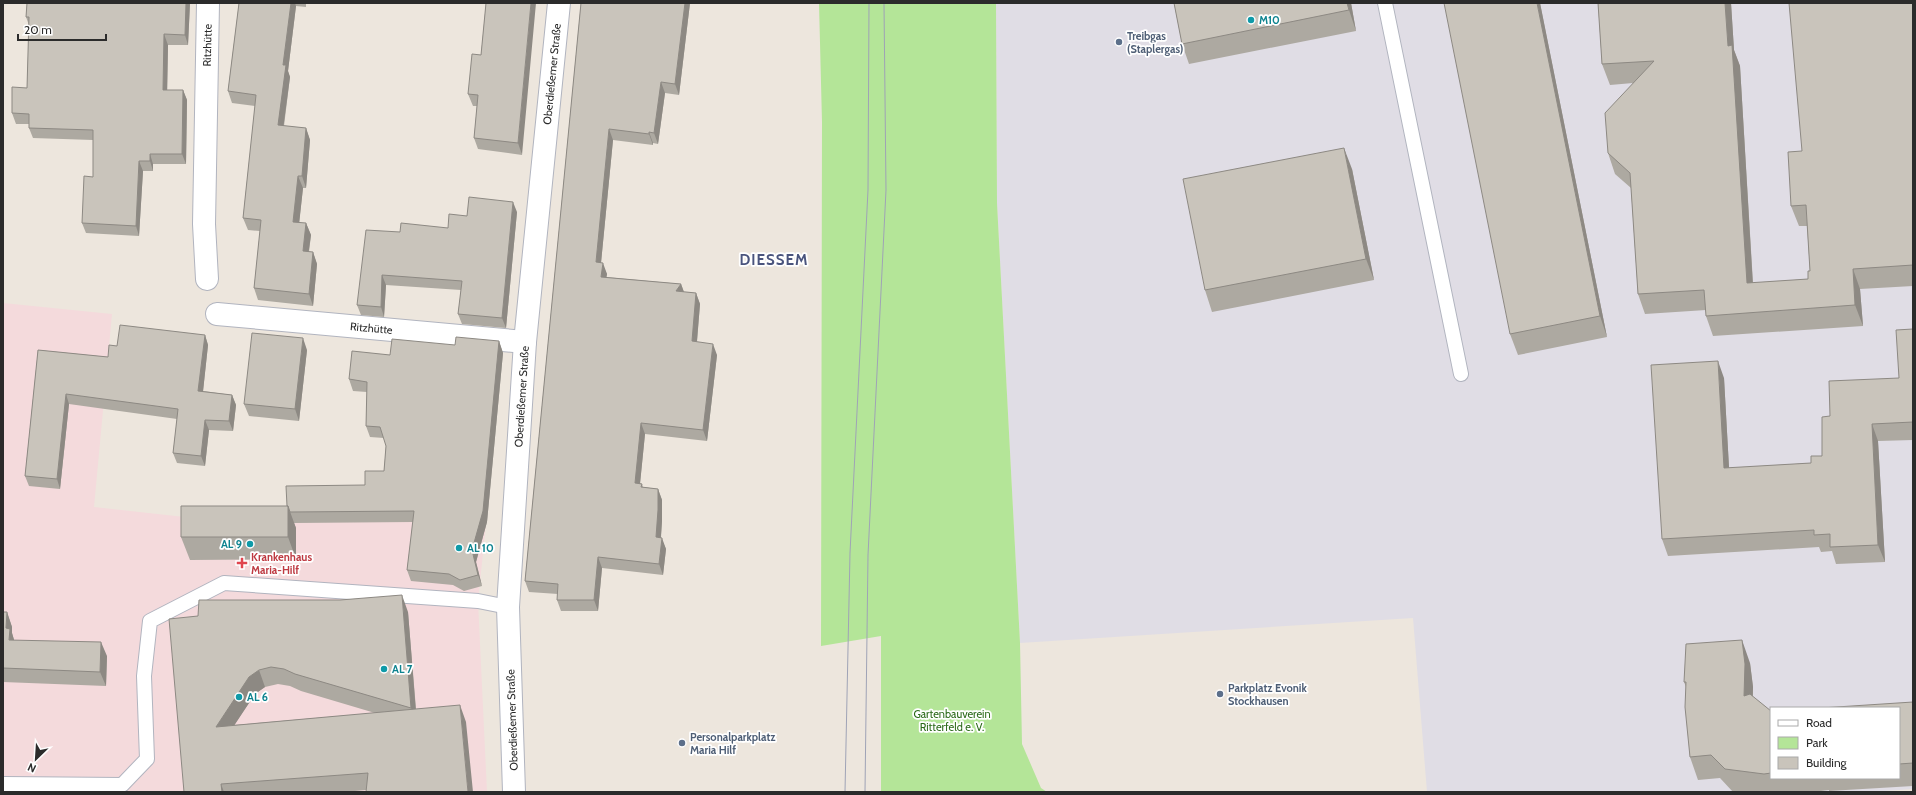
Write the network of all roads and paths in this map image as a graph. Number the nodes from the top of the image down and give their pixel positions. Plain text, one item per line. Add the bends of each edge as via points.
1 (208, 3) edge
2 (559, 3) edge
3 (1385, 3) edge
4 (207, 279) dead end
5 (217, 314) dead end
6 (525, 342) junction
7 (1461, 374) dead end
8 (508, 607) junction
9 (3, 784) edge
10 (514, 792) edge

1 - 4 street, Ritzhütte via 204,224
2 - 6 street, Oberdießemer Straße
3 - 7 lane
5 - 6 street, Ritzhütte
6 - 8 street, Oberdießemer Straße
8 - 9 lane via 478,601 224,583 150,621 144,676 147,759 122,785
8 - 10 street, Oberdießemer Straße

